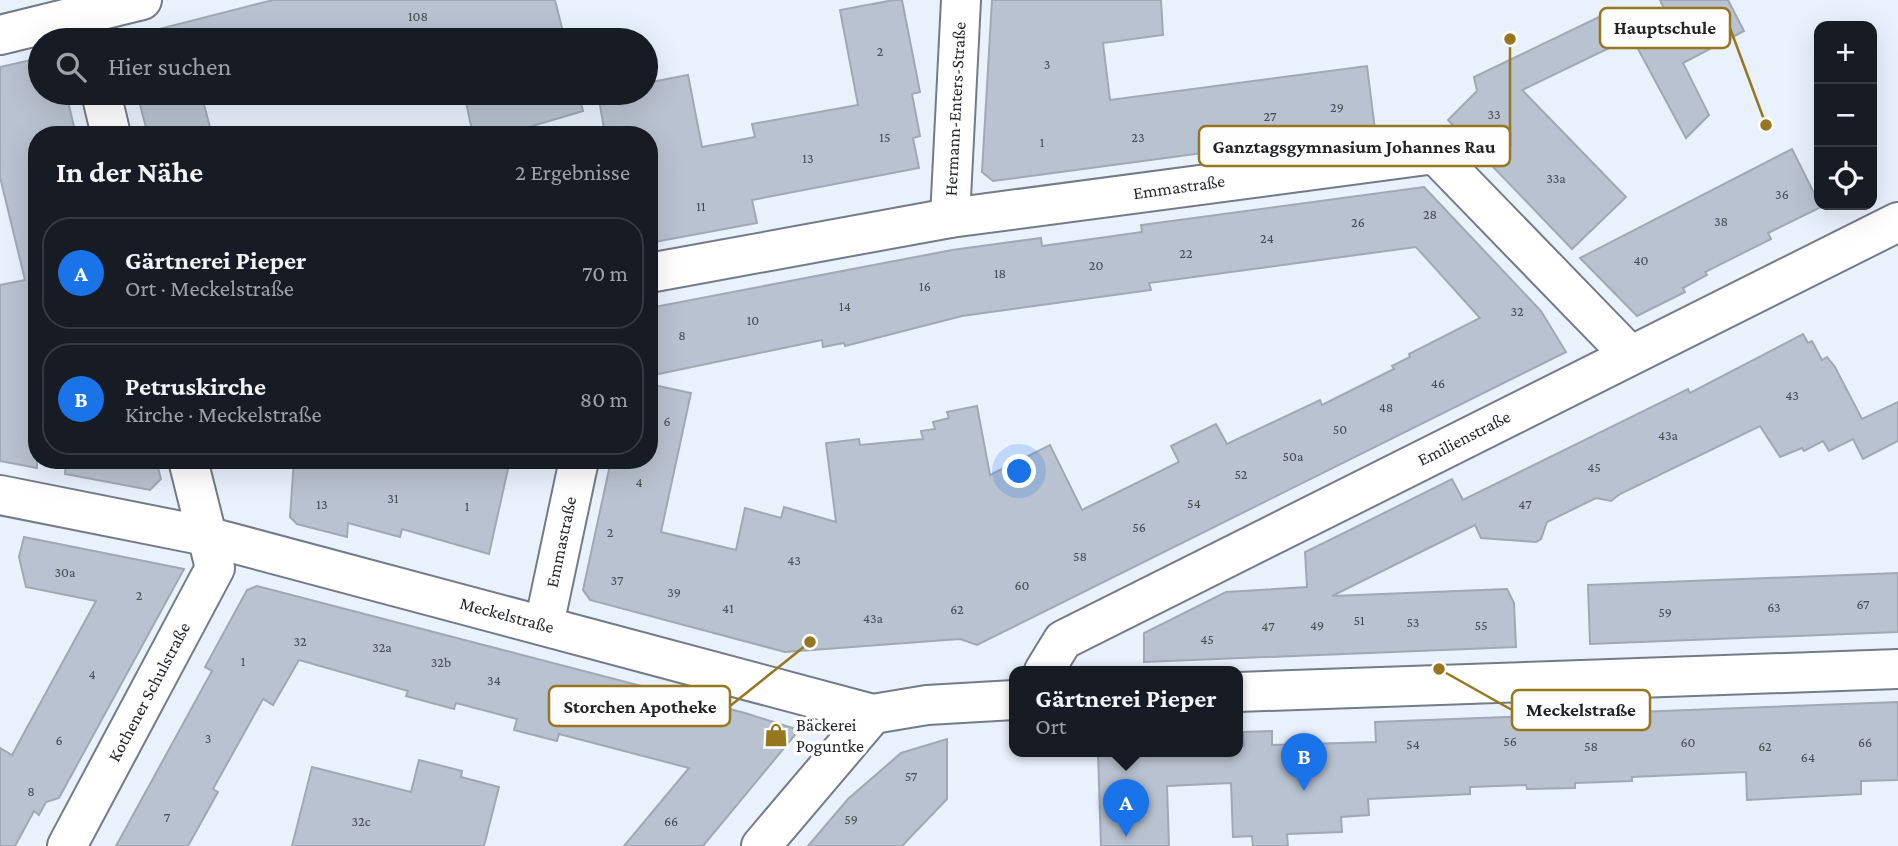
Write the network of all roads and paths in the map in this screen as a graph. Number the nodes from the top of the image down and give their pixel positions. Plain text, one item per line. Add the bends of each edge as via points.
1 (142, 0) edge
2 (961, 0) edge
3 (85, 27) edge
4 (28, 32) edge
5 (0, 35) edge
6 (103, 105) edge
7 (109, 126) edge
8 (950, 218) junction
9 (1898, 222) edge
10 (658, 271) edge
11 (1629, 354) junction
12 (190, 469) edge
13 (577, 469) edge
14 (0, 495) edge
15 (206, 536) junction
16 (544, 625) junction
17 (1047, 666) edge
18 (1898, 669) edge
19 (1243, 692) edge
20 (1009, 700) edge
21 (873, 714) junction
22 (67, 846) edge
23 (761, 846) edge

1 - 3 street
2 - 8 street, Hermann-Enters-Straße
4 - 5 street
6 - 7 street
8 - 10 street, Emmastraße
8 - 11 street, Emmastraße via 1435,153
9 - 11 street, Emilienstraße
11 - 17 street, Emilienstraße via 1063,640
12 - 15 street, Kothener Schulstraße
13 - 16 street, Emmastraße
14 - 15 street, Meckelstraße
15 - 16 street, Meckelstraße
15 - 22 street, Kothener Schulstraße via 215,568
16 - 21 street, Meckelstraße
18 - 19 street
20 - 21 street, Meckelstraße via 927,705
21 - 23 street

